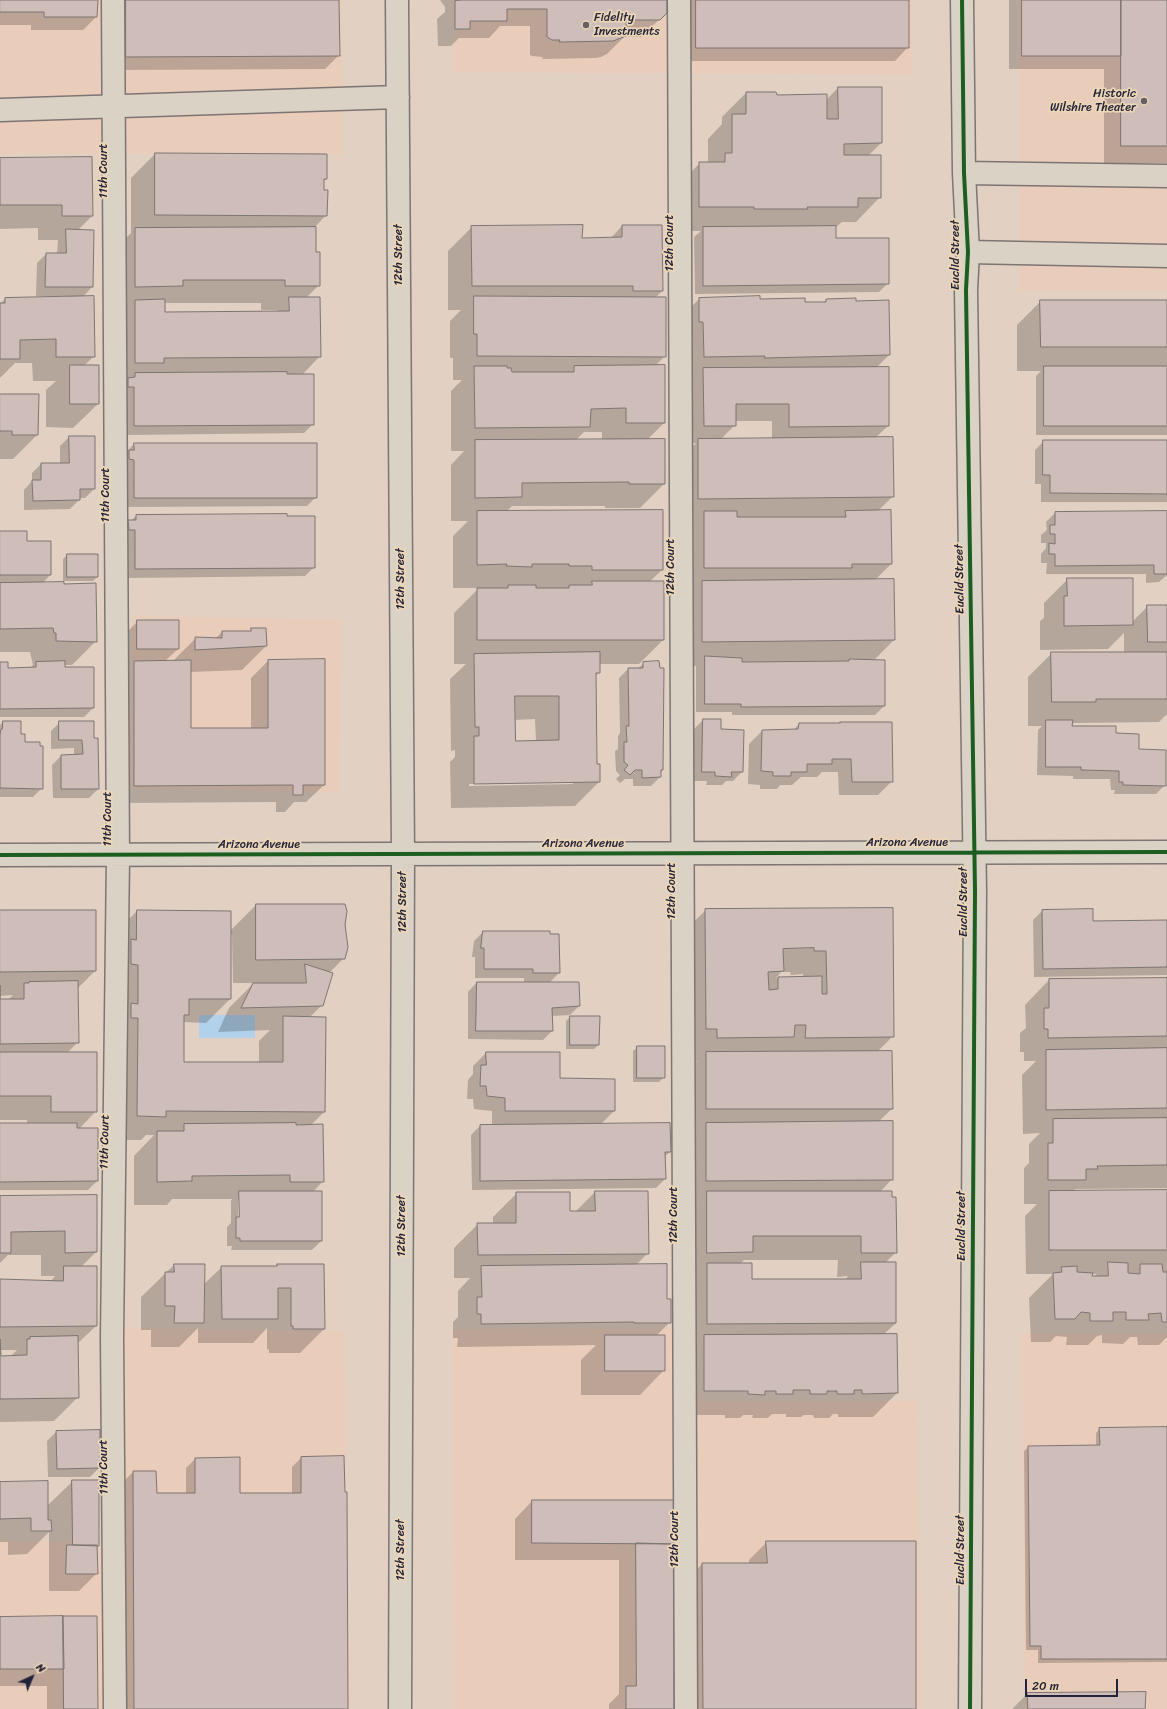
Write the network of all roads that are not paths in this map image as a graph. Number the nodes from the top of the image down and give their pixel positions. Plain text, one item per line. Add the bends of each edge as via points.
1 (113, 0) edge
2 (397, 0) edge
3 (679, 0) edge
4 (962, 0) edge
5 (398, 97) junction
6 (114, 106) junction
7 (0, 110) edge
8 (964, 173) junction
9 (1167, 176) edge
10 (968, 252) junction
11 (1167, 256) edge
12 (1167, 852) edge
13 (974, 853) junction
14 (403, 854) junction
15 (682, 854) junction
16 (0, 855) edge
17 (118, 856) junction
18 (116, 1709) edge
19 (400, 1709) edge
20 (686, 1709) edge
21 (970, 1709) edge

1 - 6 street, 11th Court
2 - 5 street, 12th Street
3 - 15 street, 12th Court
4 - 8 street, Euclid Street
5 - 6 street
5 - 14 street, 12th Street
6 - 7 street
6 - 17 street, 11th Court
8 - 9 street
8 - 10 street, Euclid Street
10 - 11 street
10 - 13 street, Euclid Street via 966,290
12 - 13 street, Arizona Avenue
13 - 15 street, Arizona Avenue
13 - 21 street, Euclid Street
14 - 15 street, Arizona Avenue
14 - 17 street, Arizona Avenue
14 - 19 street, 12th Street
15 - 20 street, 12th Court
16 - 17 street, Arizona Avenue
17 - 18 street, 11th Court via 112,1338

